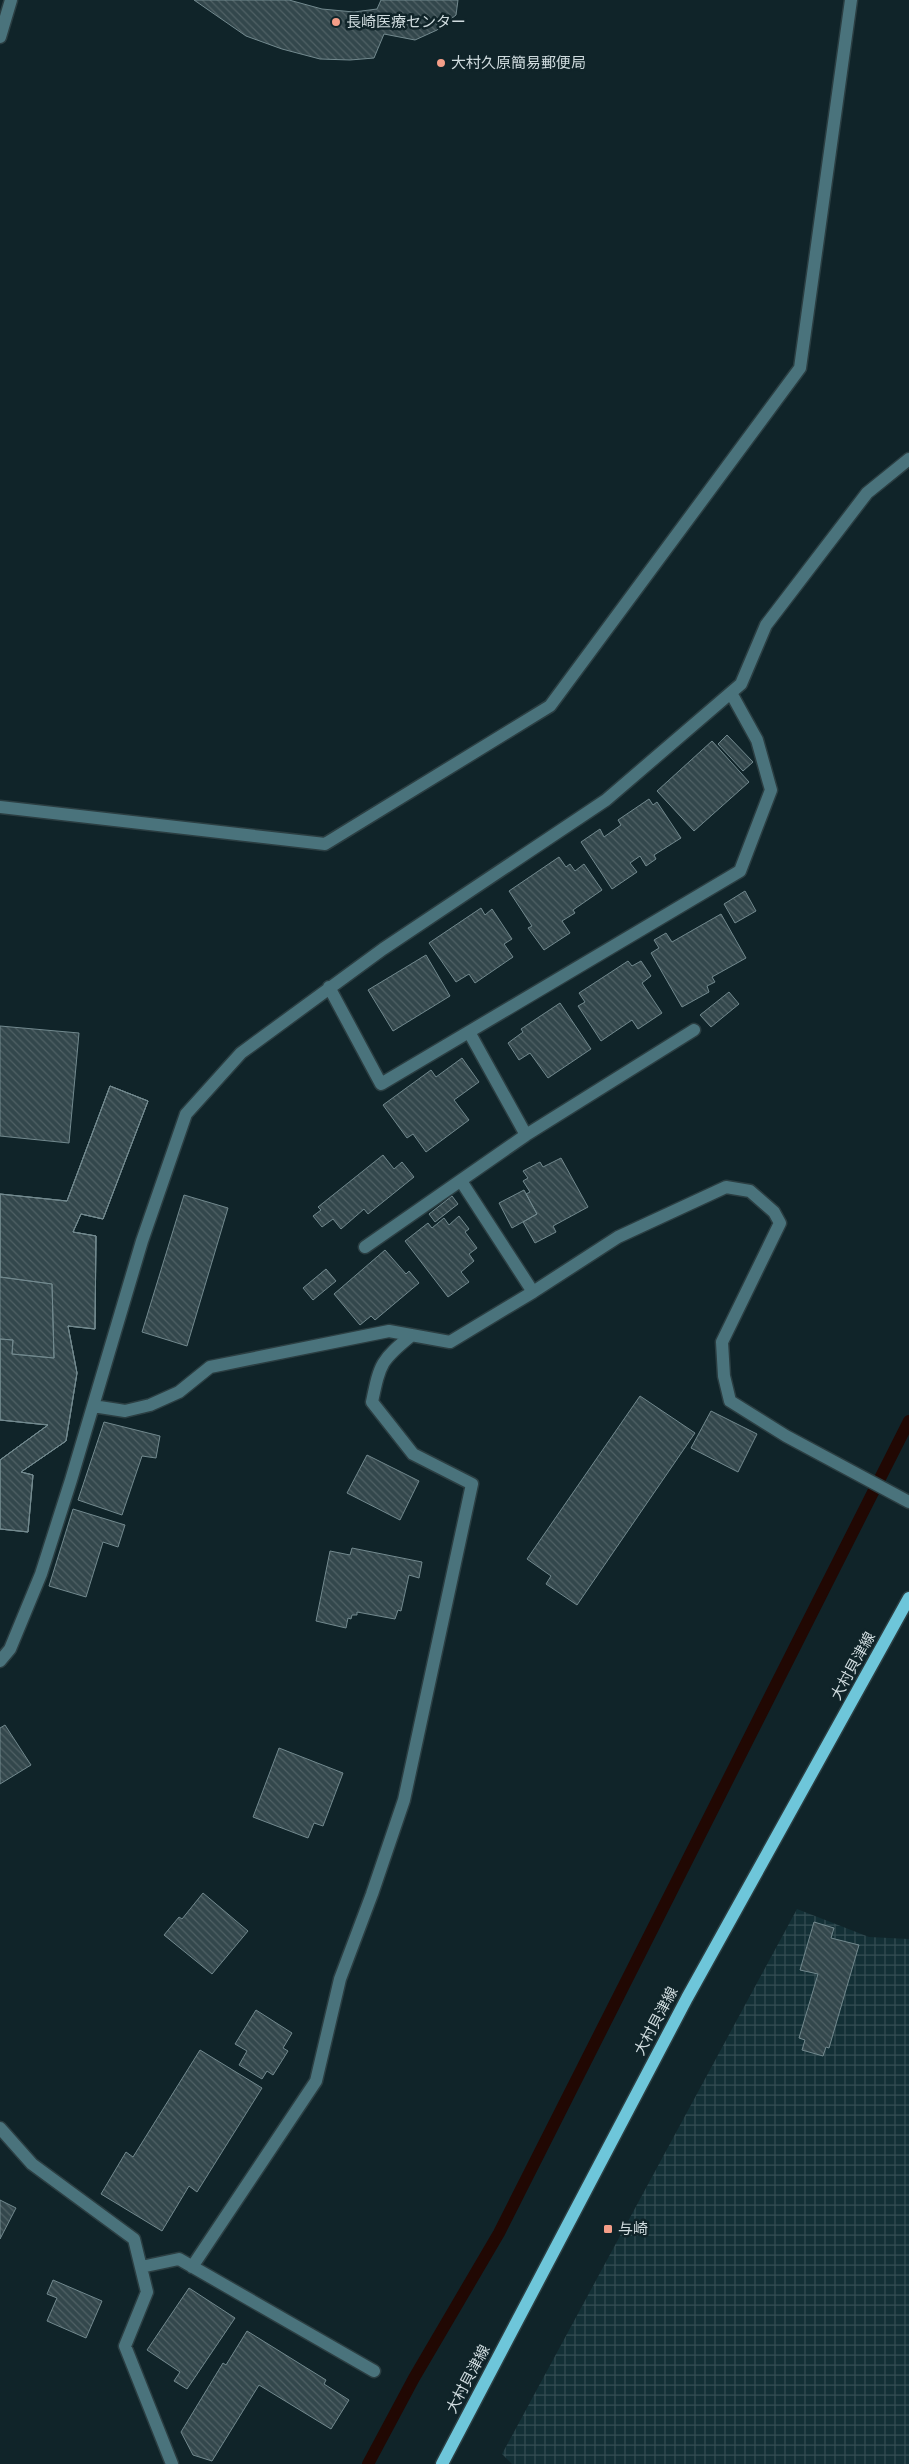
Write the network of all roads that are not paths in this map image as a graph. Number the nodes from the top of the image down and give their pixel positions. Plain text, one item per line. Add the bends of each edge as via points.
1 (11, 0) edge
2 (851, 0) edge
3 (0, 37) edge
4 (909, 459) edge
5 (731, 693) junction
6 (0, 807) edge
7 (329, 988) junction
8 (694, 1030) dead end
9 (469, 1032) junction
10 (526, 1135) junction
11 (461, 1181) junction
12 (365, 1247) dead end
13 (533, 1292) junction
14 (412, 1335) junction
15 (93, 1406) junction
16 (905, 1500) edge
17 (909, 1598) edge
18 (0, 1661) edge
19 (0, 2128) edge
20 (141, 2267) junction
21 (192, 2267) junction
22 (374, 2371) dead end
23 (172, 2464) edge
24 (442, 2464) edge

1 - 3 street
2 - 6 street via 800,368 550,706 325,844
4 - 5 street via 867,493 766,625 741,684
5 - 7 street via 606,800
5 - 9 street via 757,740 771,790 740,871
7 - 9 street via 381,1084
7 - 15 street via 241,1053 186,1114 142,1241
8 - 10 street
9 - 10 street
10 - 11 street
11 - 12 street
11 - 13 street
13 - 14 street via 450,1342
13 - 16 street via 618,1237 668,1213 726,1187 750,1191 774,1212 780,1223 722,1342 724,1376 730,1401 786,1436
14 - 15 street via 389,1331 210,1367 179,1392 150,1404 126,1411
14 - 21 street via 387,1355 378,1371 372,1402 413,1454 472,1484 404,1800 340,1979 316,2081
15 - 18 street via 41,1574 10,1649
17 - 24 main road, 大村貝津線 via 687,1998
19 - 20 street via 32,2164 134,2239
20 - 21 street via 179,2259
20 - 23 street via 147,2292 125,2346
21 - 22 street

